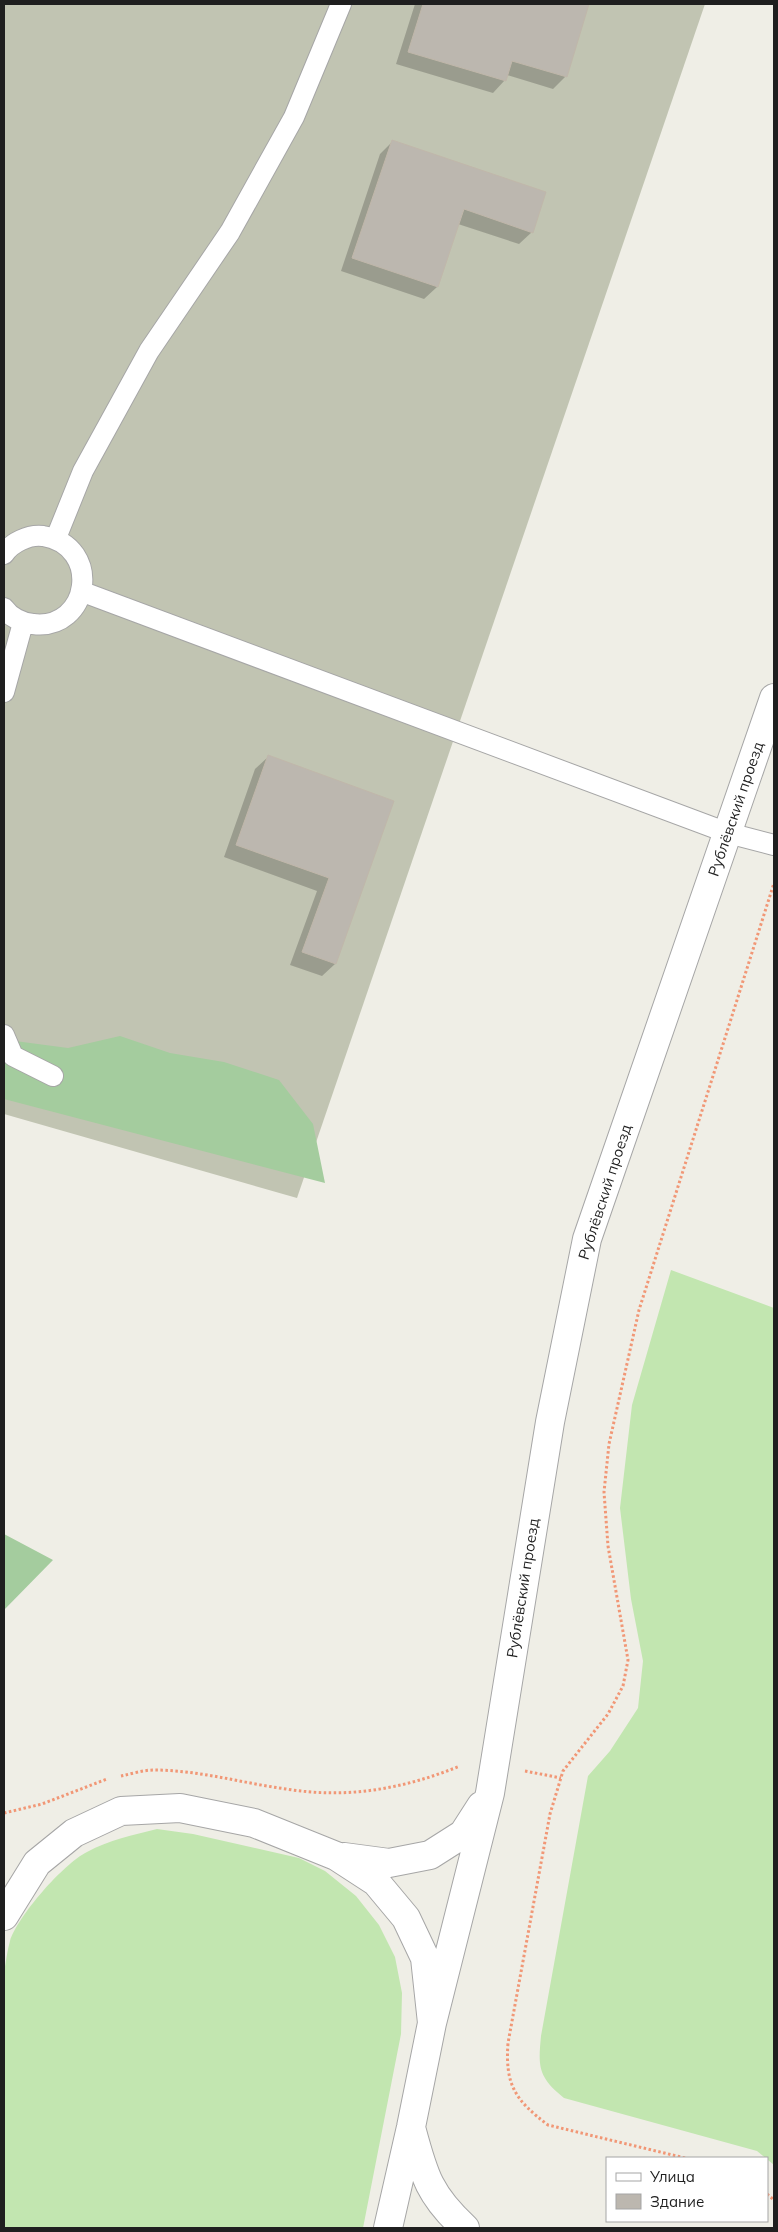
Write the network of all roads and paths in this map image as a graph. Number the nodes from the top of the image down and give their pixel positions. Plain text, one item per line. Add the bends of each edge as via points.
1 (341, 4) edge
2 (56, 538) junction
3 (4, 554) edge
4 (83, 592) junction
5 (4, 608) edge
6 (23, 623) junction
7 (4, 692) edge
8 (774, 698) edge
9 (728, 833) junction
10 (774, 845) edge
11 (774, 883) edge
12 (4, 1035) edge
13 (53, 1076) dead end
14 (494, 1765) junction
15 (561, 1778) junction
16 (490, 1793) junction
17 (4, 1814) edge
18 (336, 1856) junction
19 (37, 1863) junction
20 (4, 1878) edge
21 (4, 1916) edge
22 (432, 2023) junction
23 (411, 2127) junction
24 (681, 2157) edge
25 (388, 2228) edge
26 (466, 2228) edge

1 - 2 lane via 294,117 230,232 149,351 83,471
2 - 3 lane via 36,535 10,546
2 - 4 lane via 73,550 83,570
4 - 6 lane via 68,615 45,625
4 - 9 lane
5 - 6 lane
6 - 7 lane
8 - 9 street, Рублёвский проезд
9 - 10 lane
9 - 14 street, Рублёвский проезд via 587,1239 550,1422
11 - 15 path via 639,1310 608,1444 604,1492 608,1546 628,1660 623,1686 608,1714 563,1771
12 - 13 lane via 13,1056
14 - 15 path
14 - 16 street, Рублёвский проезд
14 - 17 path via 472,1761 432,1777 379,1790 326,1794 153,1769 105,1780 42,1804
15 - 24 path via 550,1814 508,2043 506,2065 510,2083 519,2099 548,2125
16 - 18 street via 463,1834 430,1855 389,1863
16 - 22 street, Рублёвский проезд
18 - 19 street via 254,1823 180,1808 121,1811 74,1833
18 - 22 street via 376,1882 406,1918 425,1958
19 - 20 street
19 - 21 street
22 - 23 street
23 - 25 street
23 - 26 street via 430,2186 445,2210

